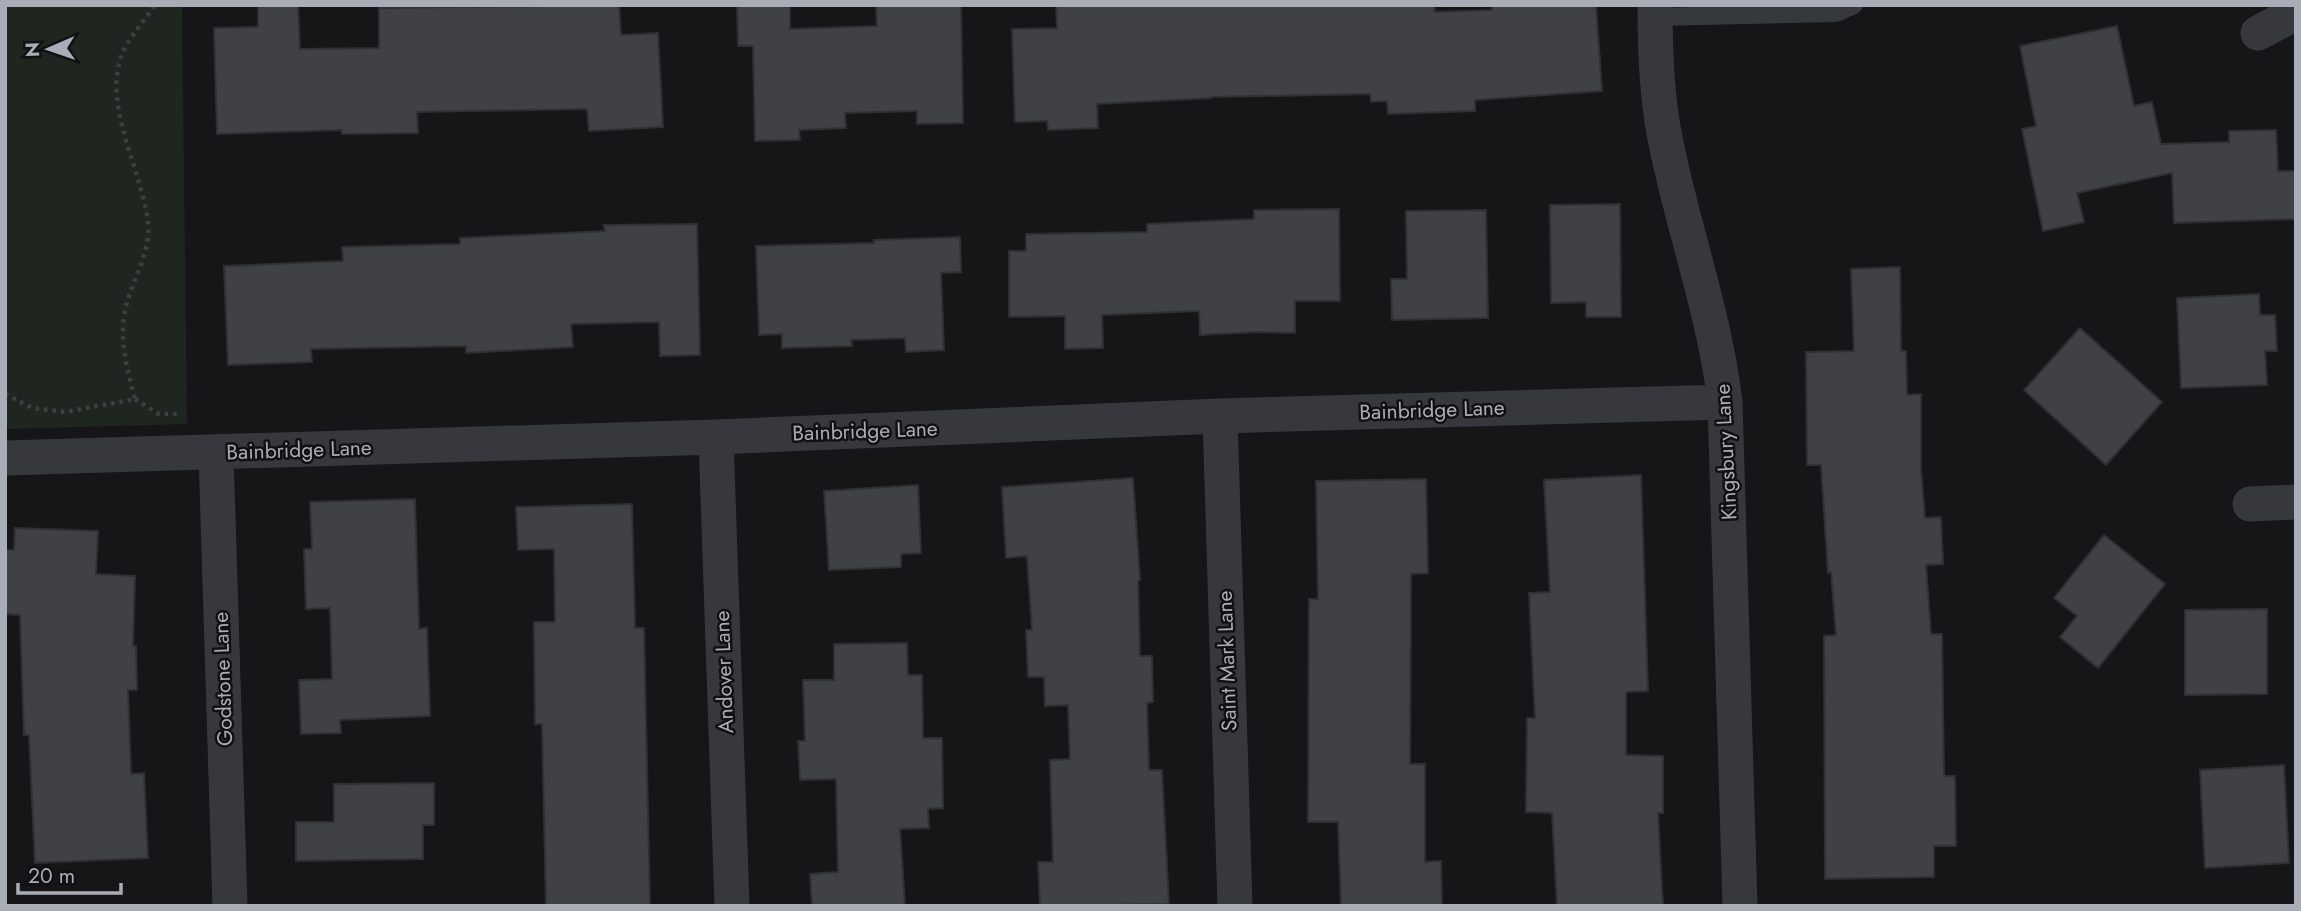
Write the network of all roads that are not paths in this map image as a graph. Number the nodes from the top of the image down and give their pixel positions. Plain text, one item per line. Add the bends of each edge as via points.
1 (1854, 5) edge
2 (1655, 11) edge
3 (2296, 13) edge
4 (2258, 33) dead end
5 (1726, 402) junction
6 (1220, 416) junction
7 (716, 438) junction
8 (216, 453) junction
9 (5, 458) edge
10 (2296, 502) edge
11 (2250, 505) dead end
12 (230, 906) edge
13 (732, 906) edge
14 (1235, 906) edge
15 (1740, 906) edge

1 - 2 lane via 1836,13
2 - 5 street, Kingsbury Lane via 1663,130 1713,330
3 - 4 street
5 - 6 street, Bainbridge Lane
5 - 15 street, Kingsbury Lane
6 - 7 street, Bainbridge Lane
6 - 14 street, Saint Mark Lane
7 - 8 street, Bainbridge Lane
7 - 13 street, Andover Lane
8 - 9 street, Bainbridge Lane
8 - 12 street, Godstone Lane
10 - 11 street

